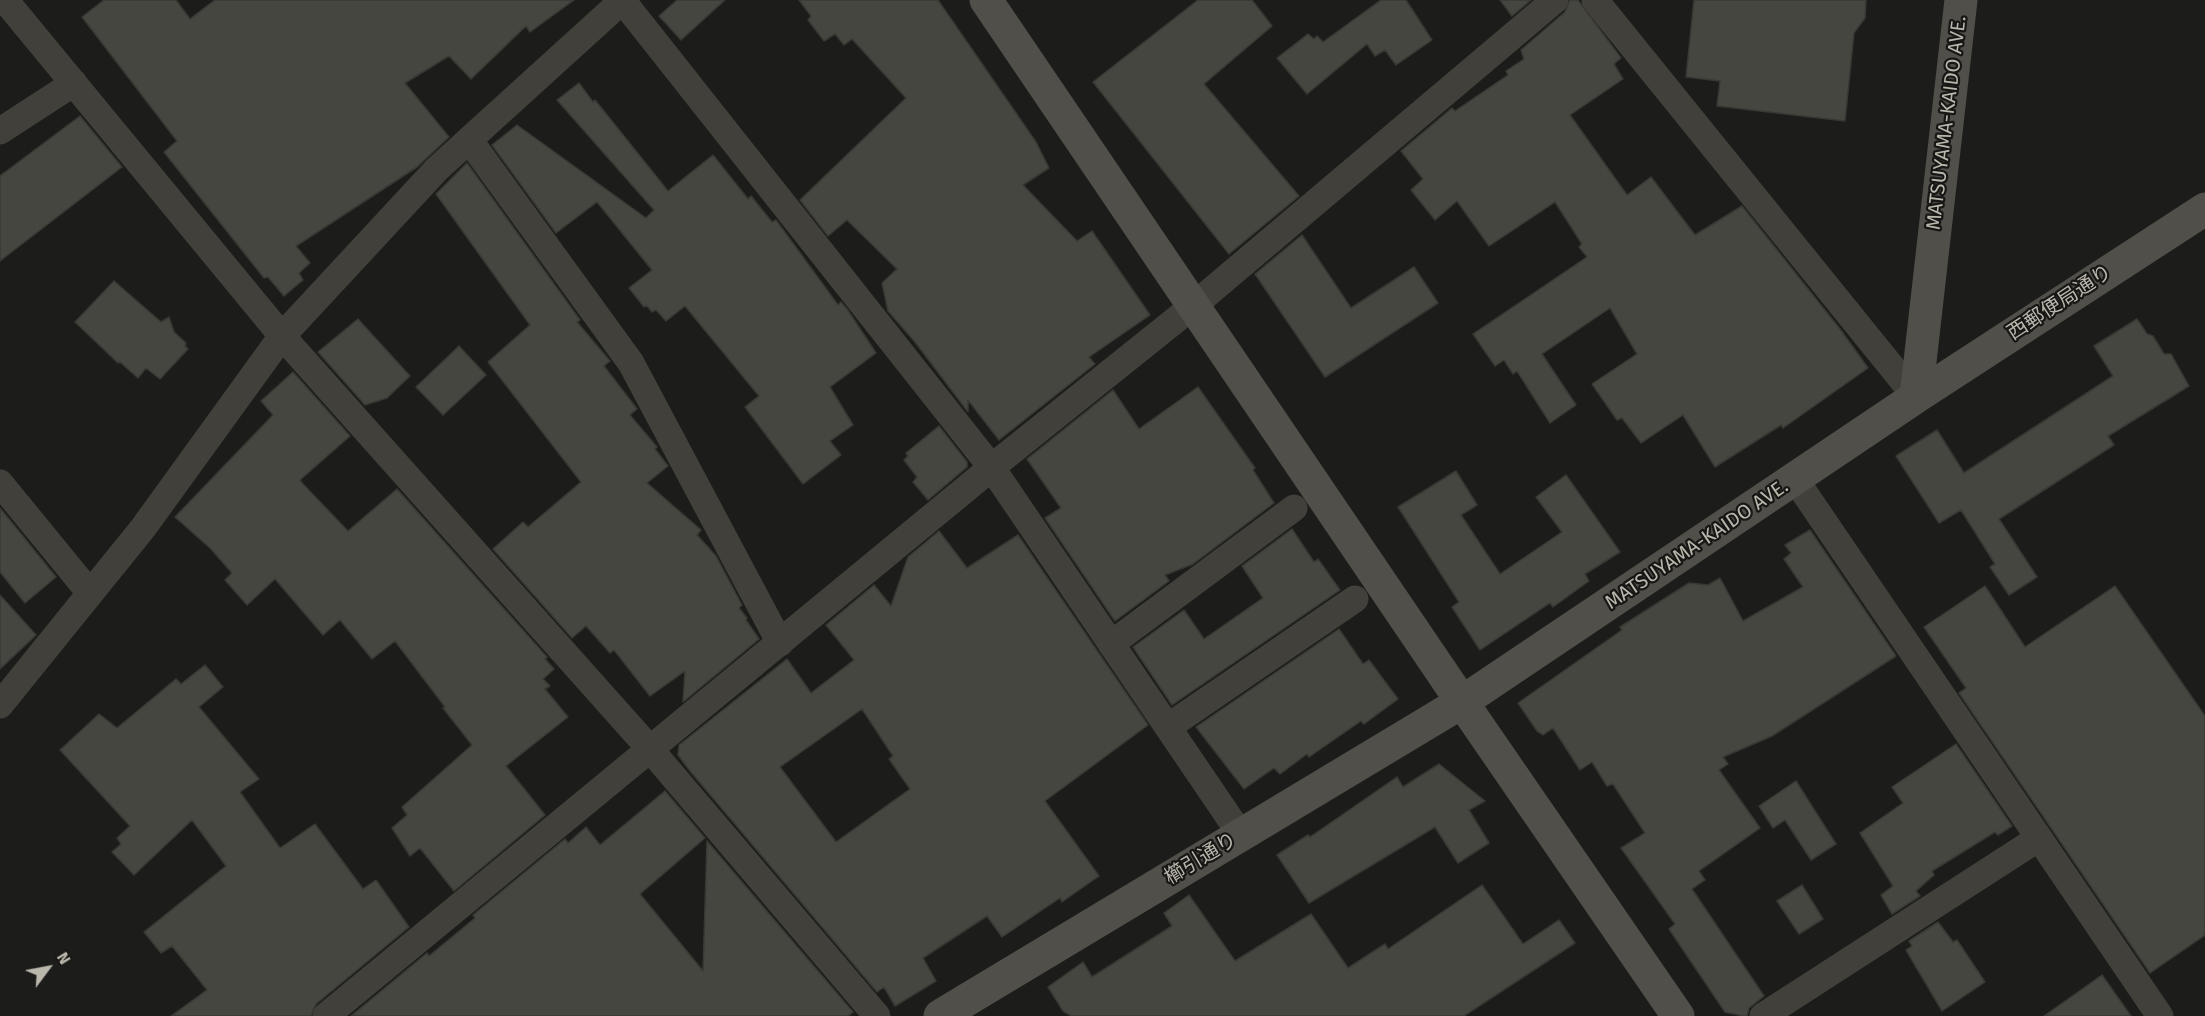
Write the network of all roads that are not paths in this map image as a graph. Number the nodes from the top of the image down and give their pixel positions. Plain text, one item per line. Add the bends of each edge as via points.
1 (5, 0) edge
2 (622, 0) edge
3 (986, 0) edge
4 (1555, 0) edge
5 (1595, 0) edge
6 (1961, 0) edge
7 (74, 83) junction
8 (0, 131) edge
9 (470, 141) junction
10 (2205, 209) edge
11 (1192, 306) junction
12 (282, 336) junction
13 (1916, 397) junction
14 (992, 468) junction
15 (1795, 479) junction
16 (0, 483) edge
17 (1294, 508) dead end
18 (90, 593) junction
19 (1355, 599) dead end
20 (780, 643) junction
21 (1111, 644) junction
22 (1462, 702) junction
23 (0, 705) edge
24 (1168, 727) junction
25 (650, 749) junction
26 (1241, 835) junction
27 (2039, 838) junction
28 (326, 1016) edge
29 (877, 1016) edge
30 (940, 1016) edge
31 (1678, 1016) edge
32 (1763, 1016) edge
33 (2160, 1016) edge

1 - 7 street
2 - 9 street
2 - 14 street
3 - 11 street
4 - 11 street
5 - 13 street
6 - 13 street, MATSUYAMA-KAIDO AVE.
7 - 8 street
7 - 12 street
9 - 12 street via 437,169
9 - 20 street via 631,363
10 - 13 street, 西郵便局通り
11 - 14 street
11 - 22 street
12 - 18 street via 143,528
12 - 25 street
13 - 15 street, MATSUYAMA-KAIDO AVE.
14 - 20 street
14 - 21 street
15 - 22 street, MATSUYAMA-KAIDO AVE.
15 - 27 street
16 - 18 street
17 - 21 street
18 - 23 street
19 - 24 street
20 - 25 street
21 - 24 street
22 - 26 street, 櫛引通り
22 - 31 street
24 - 26 street
25 - 28 street
25 - 29 street
26 - 30 street, 櫛引通り
27 - 32 street
27 - 33 street

